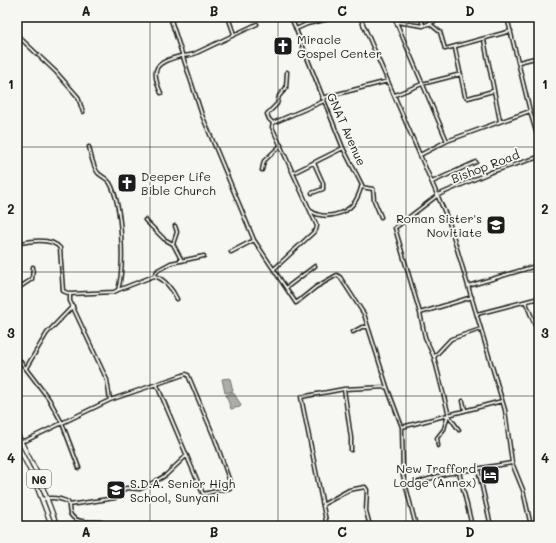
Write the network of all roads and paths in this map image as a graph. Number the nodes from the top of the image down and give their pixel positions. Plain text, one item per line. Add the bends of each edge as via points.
1 (170, 17) edge
2 (228, 17) edge
3 (291, 17) edge
4 (336, 17) edge
5 (360, 17) edge
6 (394, 17) edge
7 (421, 17) edge
8 (445, 17) edge
9 (508, 17) edge
10 (396, 22) junction
11 (429, 23) junction
12 (257, 24) dead end
13 (423, 26) junction
14 (296, 29) junction
15 (511, 31) junction
16 (234, 34) junction
17 (17, 35) edge
18 (484, 40) junction
19 (455, 48) junction
20 (183, 55) junction
21 (539, 57) edge
22 (519, 62) junction
23 (287, 72) dead end
24 (461, 74) junction
25 (388, 82) junction
26 (422, 84) junction
27 (493, 91) junction
28 (161, 93) dead end
29 (395, 95) junction
30 (323, 99) junction
31 (530, 111) junction
32 (83, 112) dead end
33 (500, 121) junction
34 (273, 123) junction
35 (447, 141) junction
36 (539, 142) edge
37 (281, 146) junction
38 (89, 147) dead end
39 (343, 148) junction
40 (420, 155) junction
41 (539, 157) edge
42 (476, 162) dead end
43 (314, 163) junction
44 (262, 170) dead end
45 (293, 173) junction
46 (432, 182) junction
47 (361, 187) junction
48 (312, 194) dead end
49 (438, 195) junction
50 (311, 211) junction
51 (381, 217) dead end
52 (145, 220) dead end
53 (175, 226) dead end
54 (254, 240) junction
55 (17, 244) edge
56 (173, 244) junction
57 (231, 252) dead end
58 (204, 256) dead end
59 (182, 261) junction
60 (539, 265) edge
61 (315, 266) dead end
62 (535, 266) junction
63 (33, 267) dead end
64 (274, 270) junction
65 (154, 276) junction
66 (539, 277) edge
67 (468, 286) junction
68 (286, 288) junction
69 (17, 289) edge
70 (118, 290) junction
71 (70, 294) junction
72 (472, 297) junction
73 (539, 298) edge
74 (177, 299) dead end
75 (526, 303) junction
76 (73, 306) junction
77 (420, 313) junction
78 (477, 314) junction
79 (368, 327) junction
80 (481, 329) junction
81 (353, 332) dead end
82 (539, 335) edge
83 (17, 356) edge
84 (434, 357) junction
85 (26, 368) junction
86 (157, 385) junction
87 (387, 387) junction
88 (344, 389) junction
89 (110, 400) junction
90 (463, 401) dead end
91 (502, 401) junction
92 (465, 410) junction
93 (448, 414) junction
94 (62, 423) junction
95 (402, 428) junction
96 (459, 430) dead end
97 (17, 434) edge
98 (19, 444) edge
99 (438, 446) dead end
100 (351, 450) dead end
101 (17, 451) edge
102 (186, 456) junction
103 (25, 457) junction
104 (512, 463) junction
105 (79, 468) dead end
106 (478, 468) junction
107 (459, 472) junction
108 (406, 486) junction
109 (45, 499) junction
110 (324, 504) junction
111 (47, 505) junction
112 (69, 505) junction
113 (52, 526) edge
114 (57, 526) edge
115 (104, 526) edge
116 (327, 526) edge
117 (370, 526) edge
118 (416, 526) edge
119 (472, 526) edge
120 (491, 526) edge
121 (531, 526) edge

1 - 20 street
2 - 16 street
3 - 14 street, GNAT Avenue
4 - 14 street
5 - 25 street
6 - 10 street
7 - 13 street
8 - 11 street
9 - 15 street
10 - 13 street
10 - 26 street
11 - 13 street
11 - 19 street via 440,32 444,48
12 - 16 street
14 - 30 street, GNAT Avenue
15 - 18 street
15 - 22 street
16 - 20 street via 194,54
17 - 32 street via 78,97
18 - 19 street
18 - 27 street
19 - 24 street
20 - 28 street via 157,66 155,79
20 - 54 street via 202,115
21 - 22 street
22 - 31 street
23 - 34 street via 286,88 279,96 277,104 267,114
24 - 26 street
24 - 27 street via 466,97
25 - 29 street
25 - 30 street
26 - 29 street
26 - 35 street
27 - 33 street
29 - 40 street
30 - 34 street
30 - 39 street, GNAT Avenue
31 - 33 street
31 - 36 street
33 - 35 street
34 - 37 street via 272,127
35 - 40 street
37 - 44 street via 264,161
37 - 45 street
38 - 70 street via 97,172 110,183 120,217 121,280
39 - 43 street
39 - 47 street, GNAT Avenue via 360,179
40 - 46 street
41 - 49 street, Bishop Road via 491,172
42 - 46 street
43 - 45 street
43 - 48 street via 323,189
45 - 50 street
46 - 49 street
47 - 50 street via 357,199 348,208 327,217
47 - 51 street via 373,189 374,200
49 - 67 street
49 - 77 street, Bishop Road via 395,228
50 - 64 street via 316,230
52 - 56 street via 164,239
53 - 56 street via 177,232
54 - 57 street
54 - 64 street
55 - 71 street via 28,241 57,244 62,254 62,289
56 - 59 street
58 - 59 street
59 - 65 street via 162,268
60 - 62 street
61 - 68 street
62 - 66 street
62 - 67 street
63 - 69 street via 32,279
64 - 68 street
65 - 70 street
65 - 74 street via 163,281
67 - 72 street
68 - 79 street via 296,303 316,287 338,276 364,314
70 - 71 street
71 - 76 street
72 - 77 street
72 - 78 street
73 - 75 street
75 - 78 street
75 - 82 street
76 - 85 street via 47,333
76 - 89 street via 107,380
77 - 84 street via 425,336
78 - 80 street
79 - 81 street
79 - 87 street
80 - 84 street via 451,339
80 - 91 street
83 - 85 street
84 - 93 street
85 - 94 street via 49,399
86 - 89 street
86 - 102 street
86 - 102 street via 186,374 192,380 215,439 230,488 203,494
87 - 88 street
87 - 95 street
88 - 100 street
88 - 110 street via 302,397 301,401
89 - 94 street
90 - 92 street
91 - 92 street
91 - 104 street
92 - 93 street
93 - 95 street
93 - 96 street
93 - 99 street via 444,429 437,438
94 - 98 street
94 - 105 street
95 - 108 street via 402,470
97 - 98 main road, N6
98 - 103 main road, N6
98 - 109 main road, N6
101 - 103 main road
102 - 112 street via 166,475 140,489 126,488 115,498
103 - 109 main road, N6
104 - 106 street
104 - 121 street via 523,490
106 - 107 street
106 - 120 street
107 - 108 street
107 - 119 street
108 - 118 street
109 - 111 main road, N6
109 - 112 street via 60,499
110 - 116 street
110 - 117 street via 349,490 364,487 367,490 366,511
111 - 113 main road, N6
111 - 114 main road, N6
112 - 115 street via 70,514 76,519 102,522

